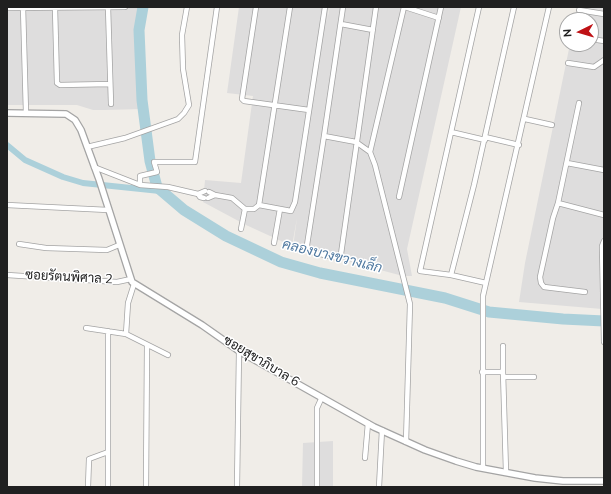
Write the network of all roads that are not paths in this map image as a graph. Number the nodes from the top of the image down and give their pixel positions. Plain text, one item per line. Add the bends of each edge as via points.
1 (108, 7) edge
2 (125, 7) edge
3 (187, 7) edge
4 (217, 7) edge
5 (256, 7) edge
6 (290, 7) edge
7 (324, 7) edge
8 (343, 7) edge
9 (376, 7) edge
10 (404, 7) edge
11 (441, 7) edge
12 (479, 7) edge
13 (514, 7) edge
14 (550, 7) edge
15 (7, 8) edge
16 (23, 8) edge
17 (55, 8) junction
18 (579, 10) dead end
19 (604, 14) edge
20 (439, 18) junction
21 (340, 24) junction
22 (373, 30) junction
23 (604, 60) edge
24 (568, 63) dead end
25 (110, 84) junction
26 (579, 103) dead end
27 (110, 104) dead end
28 (275, 104) junction
29 (309, 110) junction
30 (7, 113) edge
31 (26, 113) junction
32 (525, 118) junction
33 (552, 125) dead end
34 (451, 132) junction
35 (324, 136) junction
36 (485, 138) junction
37 (356, 142) junction
38 (519, 145) junction
39 (87, 147) junction
40 (370, 152) junction
41 (567, 162) junction
42 (95, 169) junction
43 (604, 170) edge
44 (140, 184) junction
45 (198, 194) junction
46 (215, 195) junction
47 (399, 197) dead end
48 (558, 203) junction
49 (7, 205) edge
50 (259, 205) junction
51 (245, 209) junction
52 (280, 209) junction
53 (108, 210) junction
54 (604, 215) edge
55 (241, 230) dead end
56 (274, 243) dead end
57 (19, 244) dead end
58 (119, 245) junction
59 (603, 245) edge
60 (7, 275) edge
61 (451, 275) junction
62 (133, 282) junction
63 (486, 283) junction
64 (585, 292) dead end
65 (86, 328) dead end
66 (108, 331) junction
67 (604, 332) edge
68 (126, 334) junction
69 (604, 342) edge
70 (147, 345) junction
71 (503, 346) dead end
72 (239, 351) junction
73 (168, 355) dead end
74 (482, 372) junction
75 (503, 372) junction
76 (504, 377) junction
77 (534, 378) dead end
78 (322, 397) junction
79 (368, 423) junction
80 (382, 430) junction
81 (406, 442) junction
82 (108, 452) junction
83 (365, 458) dead end
84 (483, 468) junction
85 (506, 472) junction
86 (604, 481) edge
87 (88, 487) edge
88 (108, 487) edge
89 (146, 487) edge
90 (237, 487) edge
91 (317, 487) edge
92 (379, 487) edge

1 - 2 street
1 - 17 street
1 - 25 street
3 - 39 street via 182,35 183,70 189,105 178,119 125,138
4 - 44 street via 195,162 154,162 157,171 140,176
5 - 28 street via 242,97 244,101
6 - 28 street
7 - 29 street
8 - 21 street
9 - 22 street
10 - 20 street
10 - 40 street
11 - 20 street
12 - 34 street
13 - 36 street
14 - 32 street
15 - 16 street
16 - 17 street
16 - 31 street
17 - 25 street via 57,83
18 - 19 street
20 - 47 street
21 - 22 street
21 - 35 street
22 - 37 street
23 - 24 street via 594,68
25 - 27 street
26 - 41 street
28 - 29 street
28 - 50 street
29 - 52 street via 296,202 291,211
30 - 31 street
31 - 39 street via 71,116 78,123
32 - 33 street
32 - 38 street
34 - 36 street
34 - 61 street via 420,271
35 - 37 street
35 - 37 street via 306,244 311,252 334,258 341,254
36 - 38 street
36 - 61 street
37 - 40 street
38 - 63 street
39 - 42 street
40 - 81 street via 410,304
41 - 43 street
41 - 48 street
42 - 44 street
42 - 53 street
44 - 45 street
45 - 46 street via 207,191
45 - 46 street via 206,198
46 - 51 street via 232,198
48 - 54 street
48 - 64 street via 541,283 544,287
49 - 53 street
50 - 51 street via 254,209
50 - 52 street
51 - 55 street
52 - 56 street
53 - 58 street
57 - 58 street via 100,250
58 - 62 street
59 - 67 street
60 - 62 street, ซอยรัตนพิศาล 2
61 - 63 street
62 - 68 street via 128,303
62 - 72 street, ซอยสุขาภิบาล 6
63 - 74 street via 483,296
65 - 66 street
66 - 68 street
66 - 82 street
67 - 69 street
68 - 70 street
70 - 73 street
70 - 89 street
71 - 75 street
72 - 78 street, ซอยสุขาภิบาล 6
72 - 90 street
74 - 75 street
74 - 84 street
75 - 76 street
76 - 77 street
76 - 85 street
78 - 79 street, ซอยสุขาภิบาล 6
78 - 91 street via 317,408
79 - 80 street, ซอยสุขาภิบาล 6
79 - 83 street
80 - 81 street, ซอยสุขาภิบาล 6
80 - 92 street
81 - 84 street, ซอยสุขาภิบาล 6 via 456,461
82 - 87 street via 88,459
82 - 88 street
84 - 85 street, ซอยสุขาภิบาล 6
85 - 86 street, ซอยสุขาภิบาล 6 via 563,481

